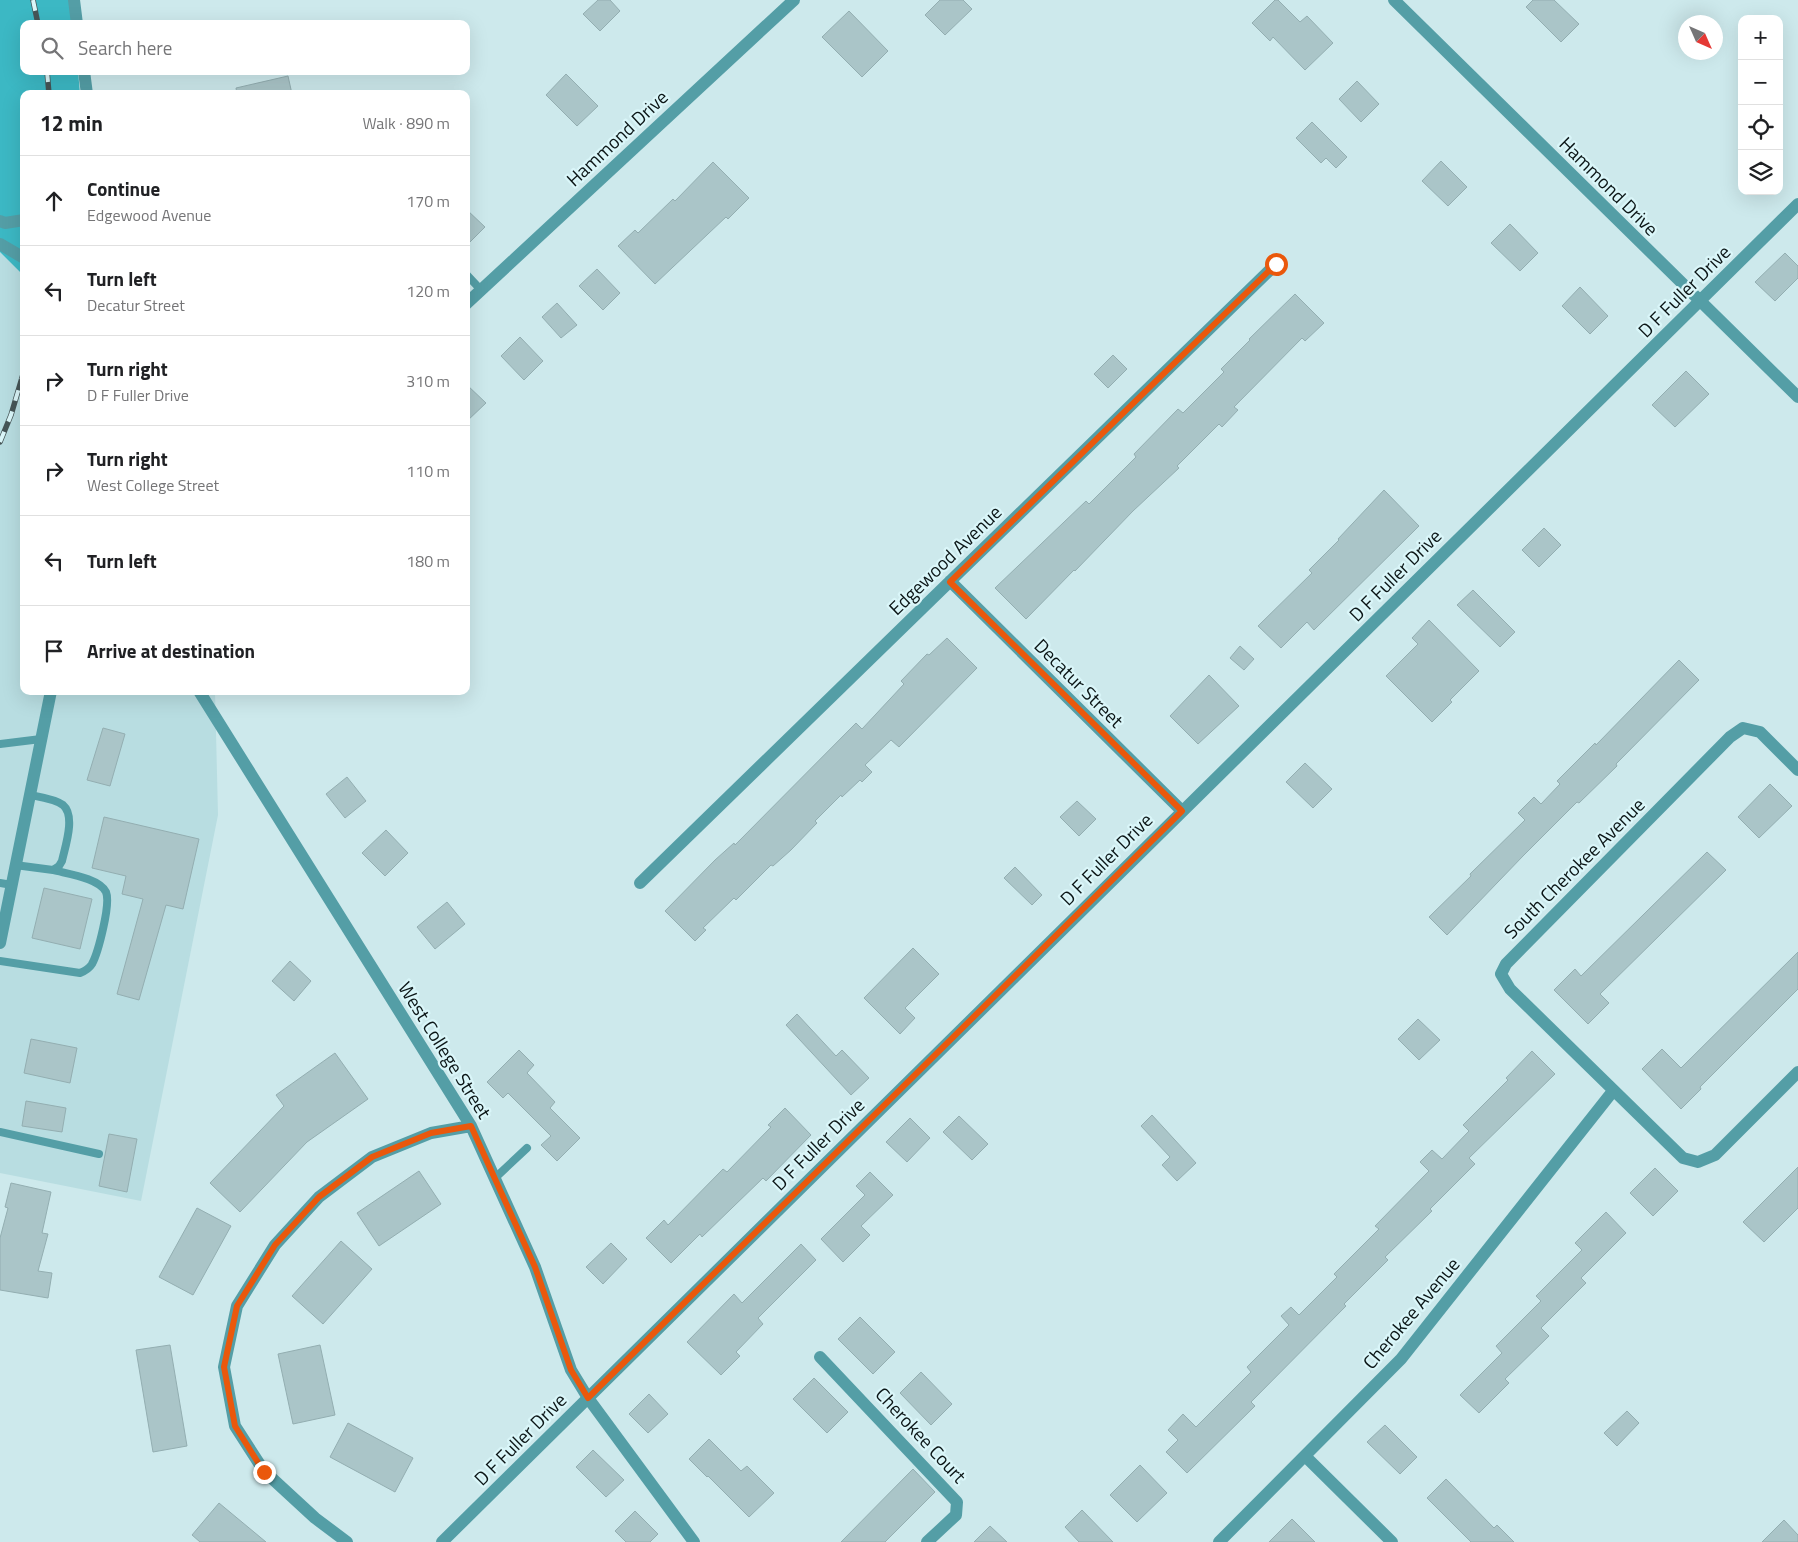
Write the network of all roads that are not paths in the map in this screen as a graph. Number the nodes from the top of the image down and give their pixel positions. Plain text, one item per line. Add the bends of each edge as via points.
1 (74, 0) edge
2 (794, 0) edge
3 (1394, 0) edge
4 (76, 20) edge
5 (85, 75) edge
6 (86, 90) edge
7 (1798, 204) edge
8 (0, 221) edge
9 (20, 221) edge
10 (0, 244) edge
11 (20, 256) edge
12 (1276, 264) dead end
13 (470, 278) edge
14 (482, 290) junction
15 (470, 300) edge
16 (1700, 301) junction
17 (1798, 397) edge
18 (950, 582) junction
19 (50, 695) edge
20 (202, 695) edge
21 (41, 739) junction
22 (0, 744) edge
23 (1798, 770) edge
24 (30, 795) junction
25 (1182, 811) junction
26 (15, 865) junction
27 (53, 870) junction
28 (640, 882) dead end
29 (6, 884) edge
30 (0, 943) edge
31 (0, 961) edge
32 (1798, 1072) edge
33 (1613, 1091) junction
34 (471, 1126) junction
35 (0, 1132) edge
36 (528, 1148) dead end
37 (99, 1154) dead end
38 (495, 1178) junction
39 (820, 1357) dead end
40 (588, 1398) junction
41 (1305, 1456) junction
42 (347, 1542) edge
43 (442, 1542) edge
44 (694, 1542) edge
45 (928, 1542) edge
46 (1219, 1542) edge
47 (1392, 1542) edge

1 - 4 street
2 - 14 street, Hammond Drive
3 - 16 street, Hammond Drive
5 - 6 street
7 - 16 street, D F Fuller Drive
8 - 9 street
10 - 11 street
12 - 18 street, Edgewood Avenue
13 - 14 lane
14 - 15 street, Hammond Drive
16 - 17 street, Hammond Drive
16 - 25 street, D F Fuller Drive
18 - 25 street, Decatur Street
18 - 28 street, Edgewood Avenue
19 - 21 street
20 - 34 street, West College Street
21 - 22 lane
21 - 24 street
23 - 33 street, South Cherokee Avenue via 1760,732 1743,728 1730,737 1506,964 1501,974 1510,989
24 - 26 street
24 - 27 lane via 56,802 68,811 70,818 62,861
25 - 40 street, D F Fuller Drive
26 - 27 lane
26 - 29 street
27 - 31 lane via 94,881 106,892 108,902 92,965 80,973
29 - 30 street
32 - 33 street via 1715,1155 1698,1162 1684,1158
33 - 41 street, Cherokee Avenue via 1401,1359
34 - 38 street, West College Street
34 - 42 street via 431,1133 372,1157 319,1197 275,1245 237,1306 224,1367 235,1426 264,1472
35 - 37 lane
36 - 38 lane
38 - 40 street, West College Street via 535,1267 571,1370
39 - 45 street, Cherokee Court via 958,1502 956,1515
40 - 43 street, D F Fuller Drive
40 - 44 street, West College Street
41 - 46 street, Cherokee Avenue
41 - 47 street

